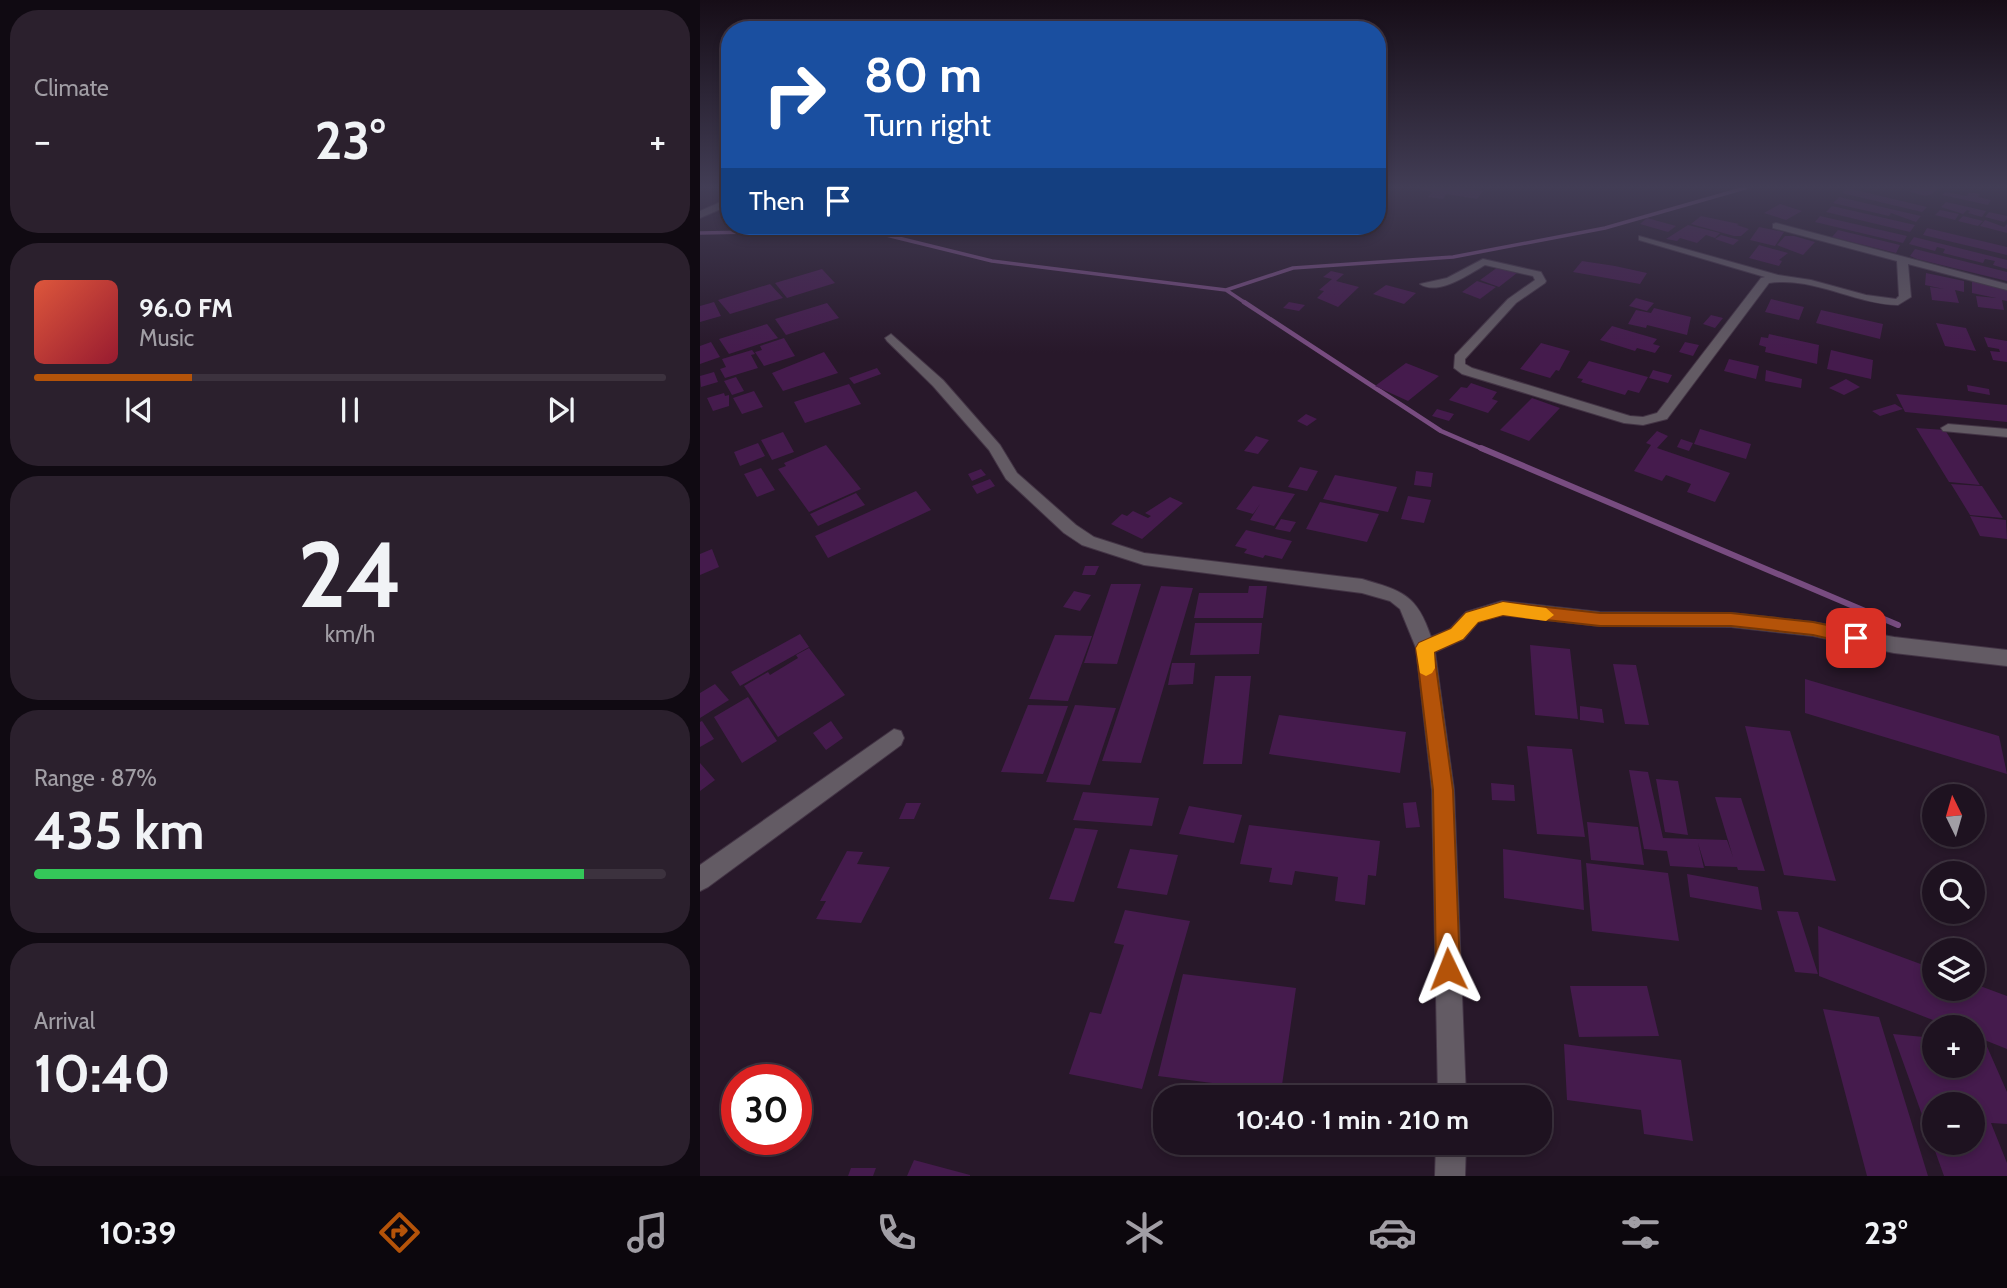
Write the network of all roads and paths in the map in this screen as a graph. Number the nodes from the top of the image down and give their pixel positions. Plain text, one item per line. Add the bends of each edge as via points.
1 (1660, 243) edge
2 (1837, 243) edge
3 (1902, 261) junction
4 (1776, 278) junction
5 (1425, 284) dead end
6 (2007, 287) edge
7 (891, 338) dead end
8 (1948, 428) dead end
9 (2007, 433) edge
10 (1425, 648) junction
11 (2007, 658) edge
12 (894, 738) dead end
13 (700, 879) edge
14 (1452, 1085) edge
15 (1451, 1155) edge
16 (1450, 1176) edge

1 - 4 street
2 - 3 street
3 - 4 street via 1905,297 1898,302 1863,299
3 - 6 street
4 - 5 street via 1763,282 1662,416 1643,421 1458,365 1459,358 1512,301 1541,281 1537,274 1483,262 1450,281
7 - 10 street via 995,448 1011,476 1088,541 1144,559 1362,586 1396,596 1407,604 1419,625
8 - 9 street
10 - 11 street via 1457,634 1472,617 1503,608 1600,619 1742,621
10 - 14 street via 1443,790
12 - 13 street
15 - 16 street

